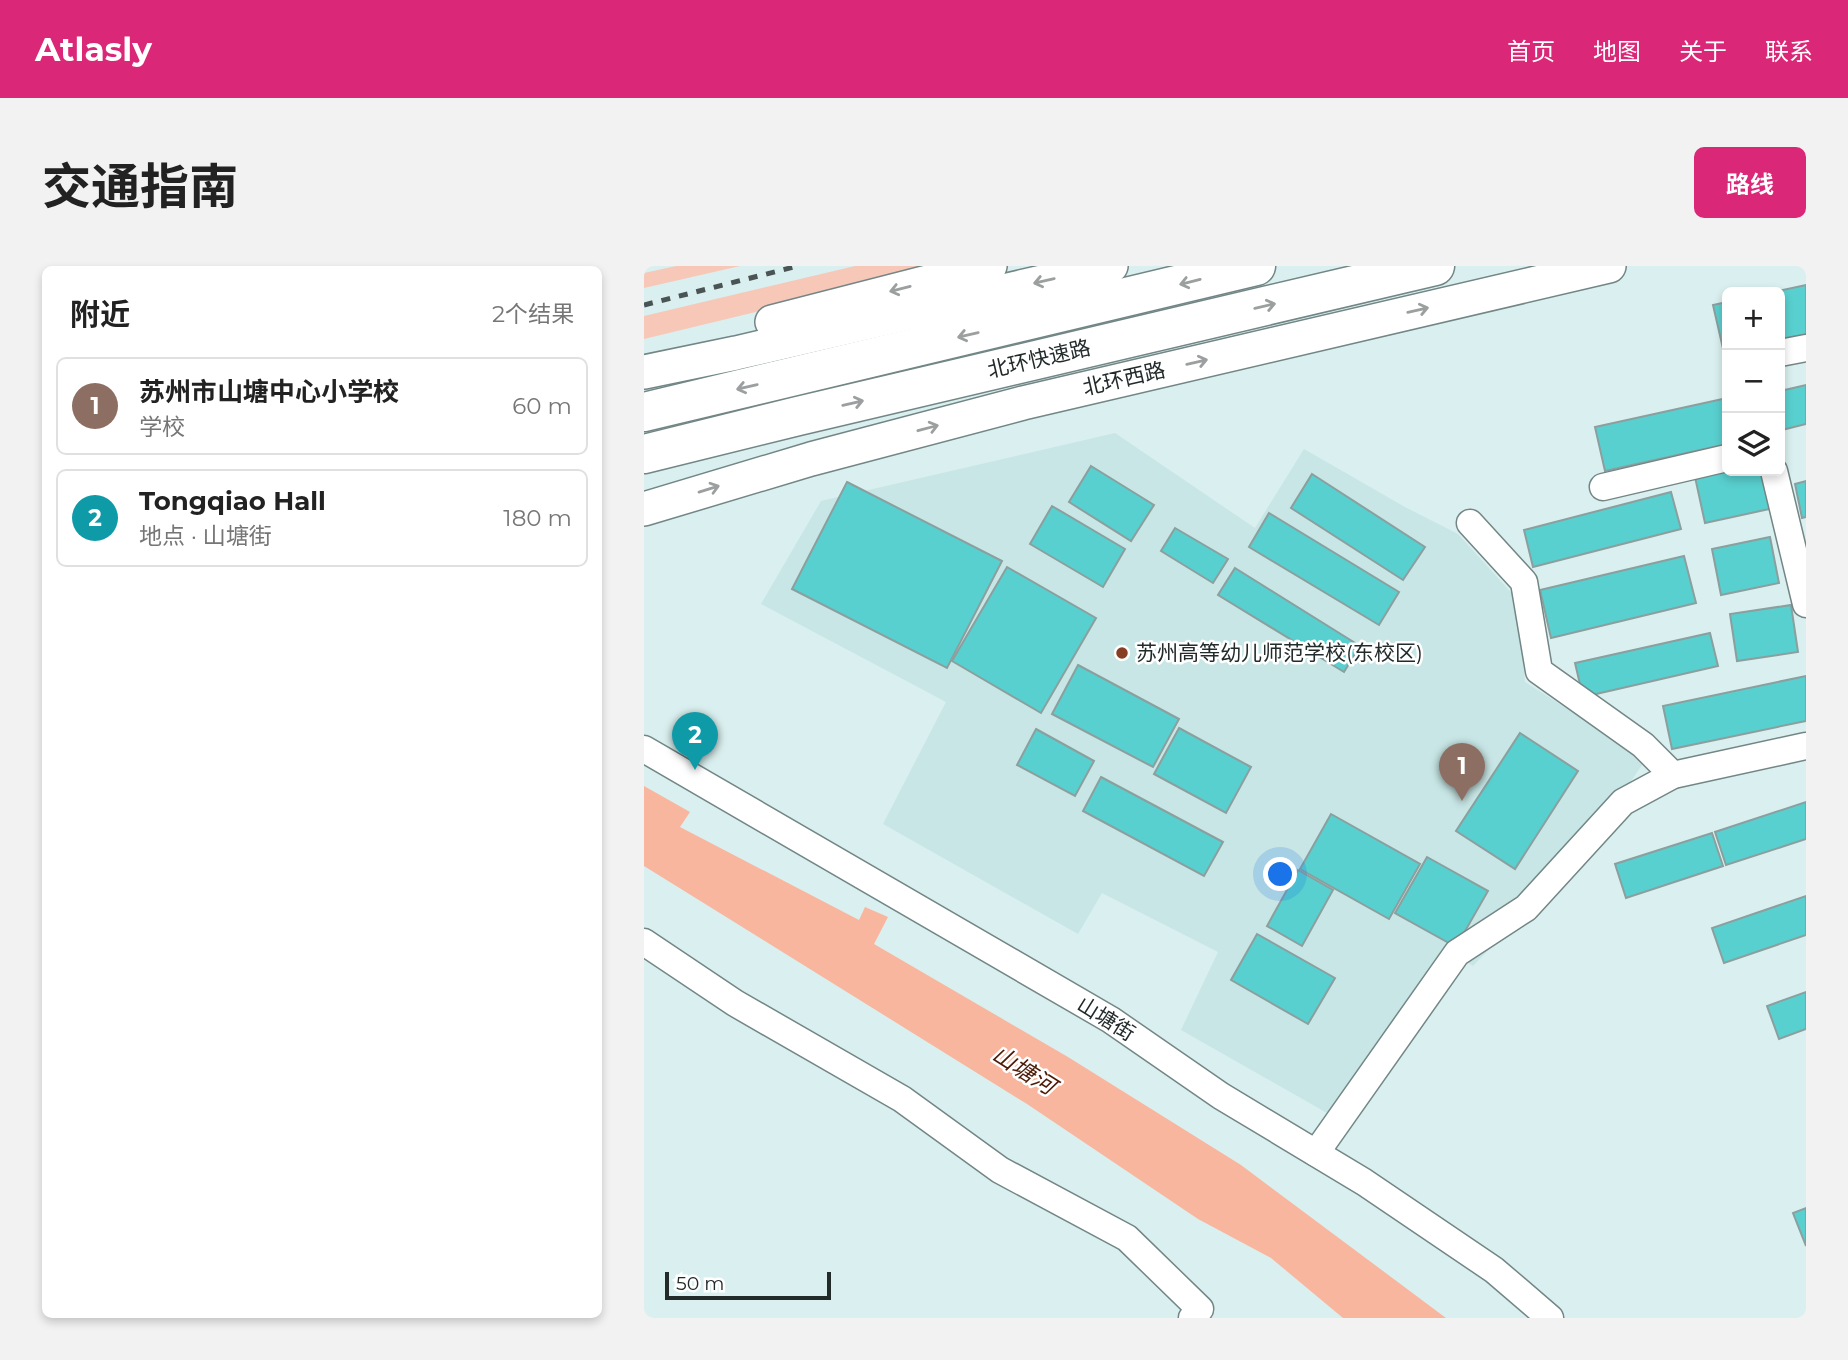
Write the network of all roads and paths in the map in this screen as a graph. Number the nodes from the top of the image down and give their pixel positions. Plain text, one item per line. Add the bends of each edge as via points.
1 (990, 266) edge
2 (1111, 266) edge
3 (1256, 266) edge
4 (1435, 266) edge
5 (1609, 266) edge
6 (1806, 348) edge
7 (1785, 353) edge
8 (644, 355) edge
9 (644, 372) edge
10 (644, 412) edge
11 (798, 416) junction
12 (644, 454) edge
13 (1722, 459) edge
14 (644, 470) edge
15 (1774, 476) edge
16 (1603, 487) dead end
17 (644, 509) edge
18 (1470, 523) dead end
19 (1806, 604) edge
20 (1806, 746) edge
21 (644, 749) edge
22 (1673, 775) junction
23 (644, 942) edge
24 (1316, 1153) junction
25 (1192, 1318) edge
26 (1550, 1318) edge

1 -> 8 main road
2 -> 9 main road
3 -> 10 highway, 北环快速路
11 -> 4 highway, 北环快速路
17 -> 5 main road, 北环西路 via 1023,402
6 - 7 street
11 - 12 highway, 北环快速路
11 - 14 highway
13 - 16 street
15 - 19 street
18 - 22 street via 1524,582 1539,671 1643,745
20 - 22 street
21 - 24 street, 山塘街 via 1111,1020 1221,1096
22 - 24 street via 1623,802 1525,908 1457,953
23 - 25 street via 736,1003 902,1099 1000,1170 1127,1238 1200,1309
24 - 26 street, 山塘街 via 1494,1270

